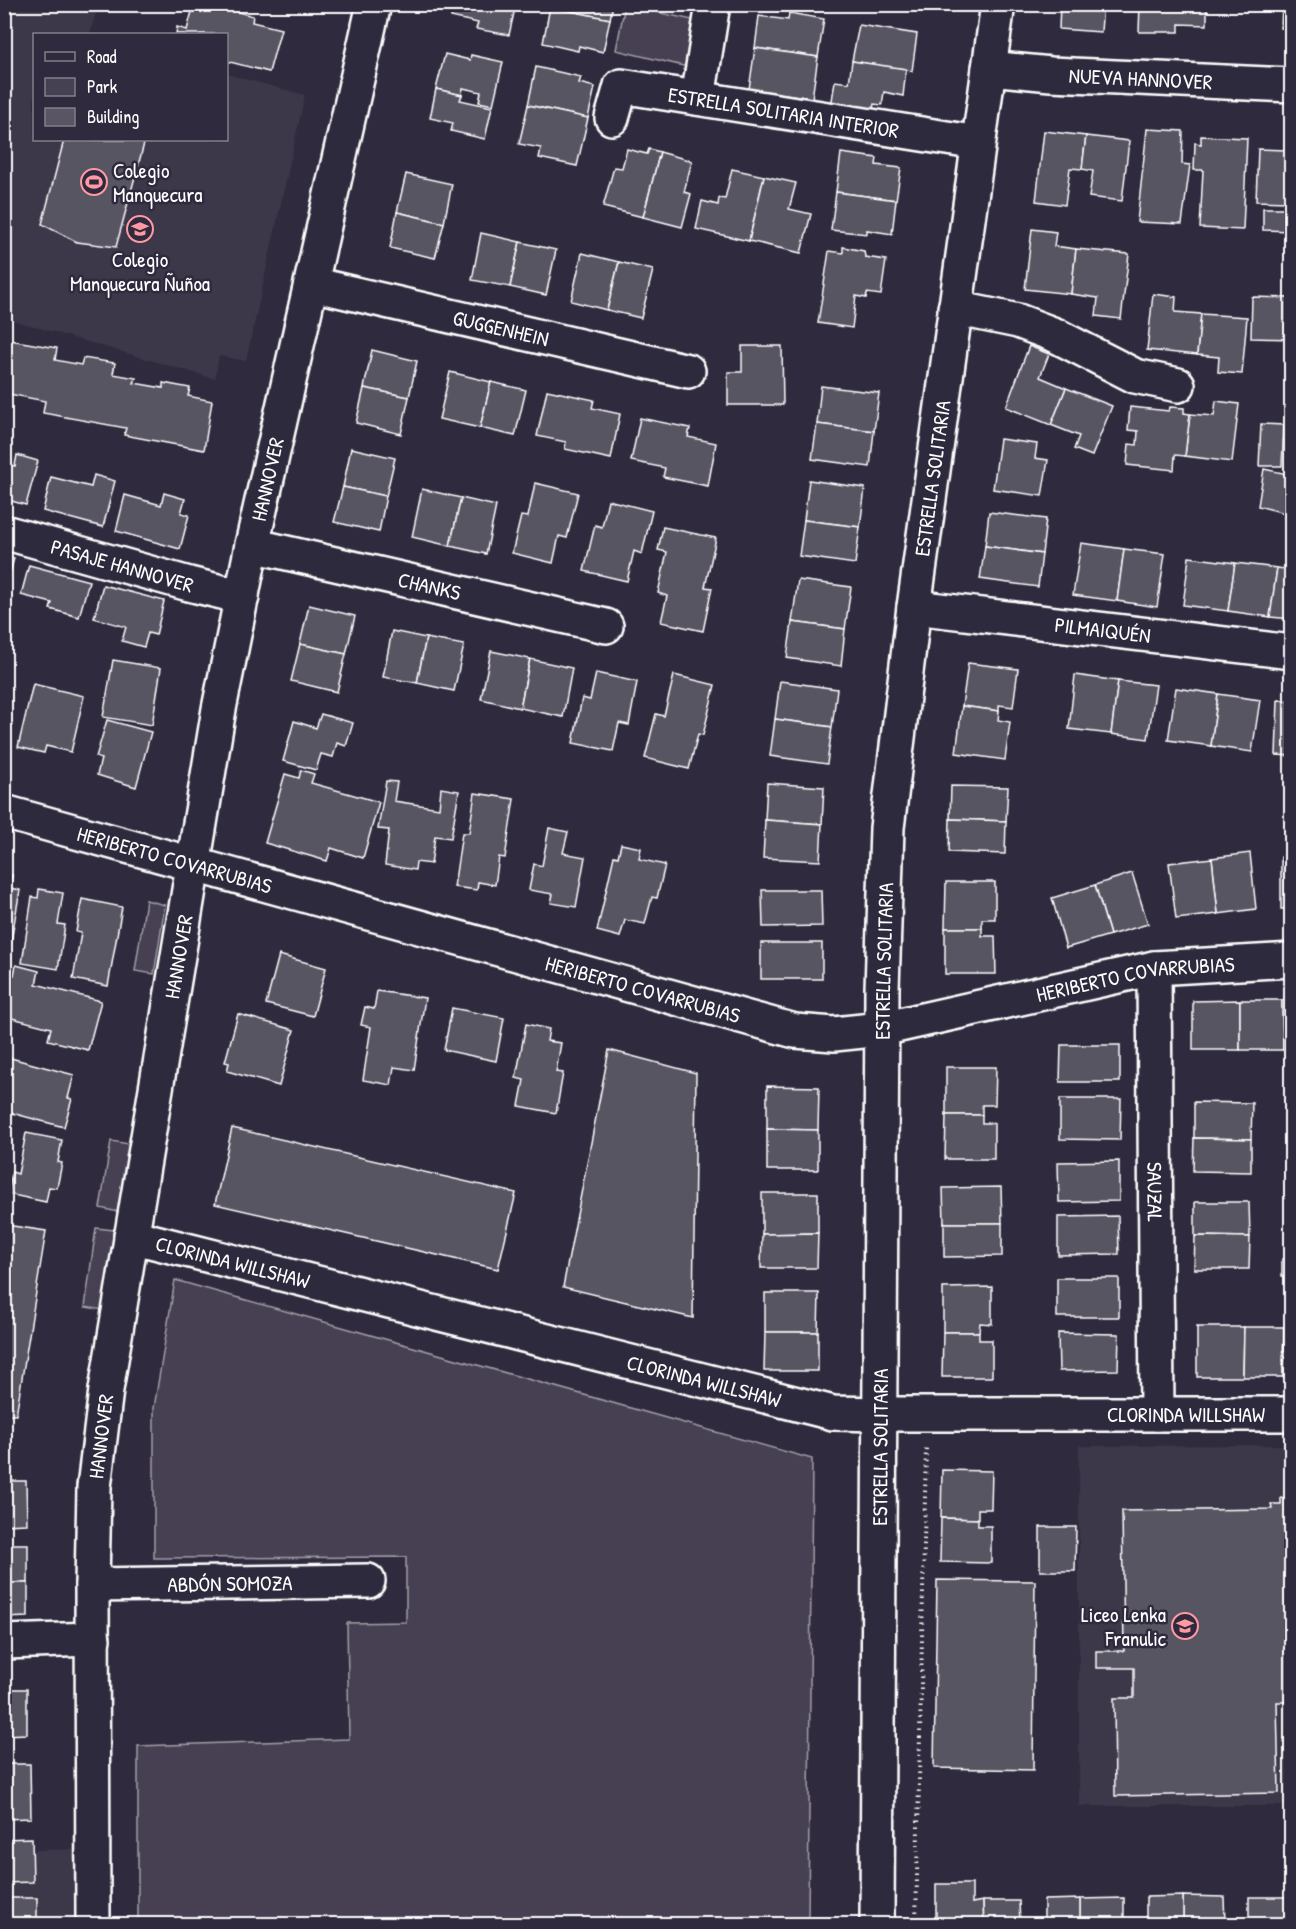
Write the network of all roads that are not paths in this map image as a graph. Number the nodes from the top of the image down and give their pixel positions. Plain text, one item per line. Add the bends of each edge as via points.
1 (374, 4) edge
2 (713, 4) edge
3 (998, 4) edge
4 (989, 68) junction
5 (1292, 85) edge
6 (699, 98) junction
7 (612, 118) dead end
8 (978, 143) junction
9 (312, 284) junction
10 (955, 308) junction
11 (688, 372) dead end
12 (1178, 385) dead end
13 (4, 532) edge
14 (252, 545) junction
15 (242, 597) junction
16 (914, 607) junction
17 (606, 626) dead end
18 (1292, 652) edge
19 (4, 812) edge
20 (193, 864) junction
21 (1292, 960) edge
22 (1154, 968) junction
23 (882, 1029) junction
24 (131, 1236) junction
25 (880, 1414) junction
26 (1157, 1414) junction
27 (1292, 1414) edge
28 (368, 1581) dead end
29 (92, 1585) junction
30 (93, 1640) junction
31 (4, 1642) edge
32 (93, 1924) edge
33 (877, 1924) edge

1 - 9 street, HANNOVER
2 - 6 street
3 - 4 street, ESTRELLA SOLITARIA
4 - 5 street, NUEVA HANNOVER
4 - 8 street, ESTRELLA SOLITARIA
6 - 7 street, ESTRELLA SOLITARIA INTERIOR via 621,86
6 - 8 street, ESTRELLA SOLITARIA INTERIOR
8 - 10 street, ESTRELLA SOLITARIA
9 - 11 street, GUGGENHEIN
9 - 14 street, HANNOVER
10 - 12 street via 1018,321 1055,334 1135,376
10 - 16 street, ESTRELLA SOLITARIA
13 - 15 street, PASAJE HANNOVER
14 - 15 street, HANNOVER
14 - 17 street, CHANKS
15 - 20 street, HANNOVER
16 - 18 street, PILMAIQUÉN
16 - 23 street, ESTRELLA SOLITARIA via 887,828
19 - 20 street, HERIBERTO COVARRUBIAS
20 - 23 street, HERIBERTO COVARRUBIAS via 795,1031 834,1034
20 - 24 street, HANNOVER
21 - 22 street, HERIBERTO COVARRUBIAS
22 - 23 street, HERIBERTO COVARRUBIAS
22 - 26 street, SAUZAL
23 - 25 street, ESTRELLA SOLITARIA
24 - 25 street, CLORINDA WILLSHAW via 833,1413
24 - 29 street, HANNOVER via 94,1487
25 - 26 street, CLORINDA WILLSHAW
25 - 33 street, ESTRELLA SOLITARIA
26 - 27 street, CLORINDA WILLSHAW
28 - 29 street, ABDÓN SOMOZA
29 - 30 street, HANNOVER
30 - 31 street
30 - 32 street, HANNOVER

